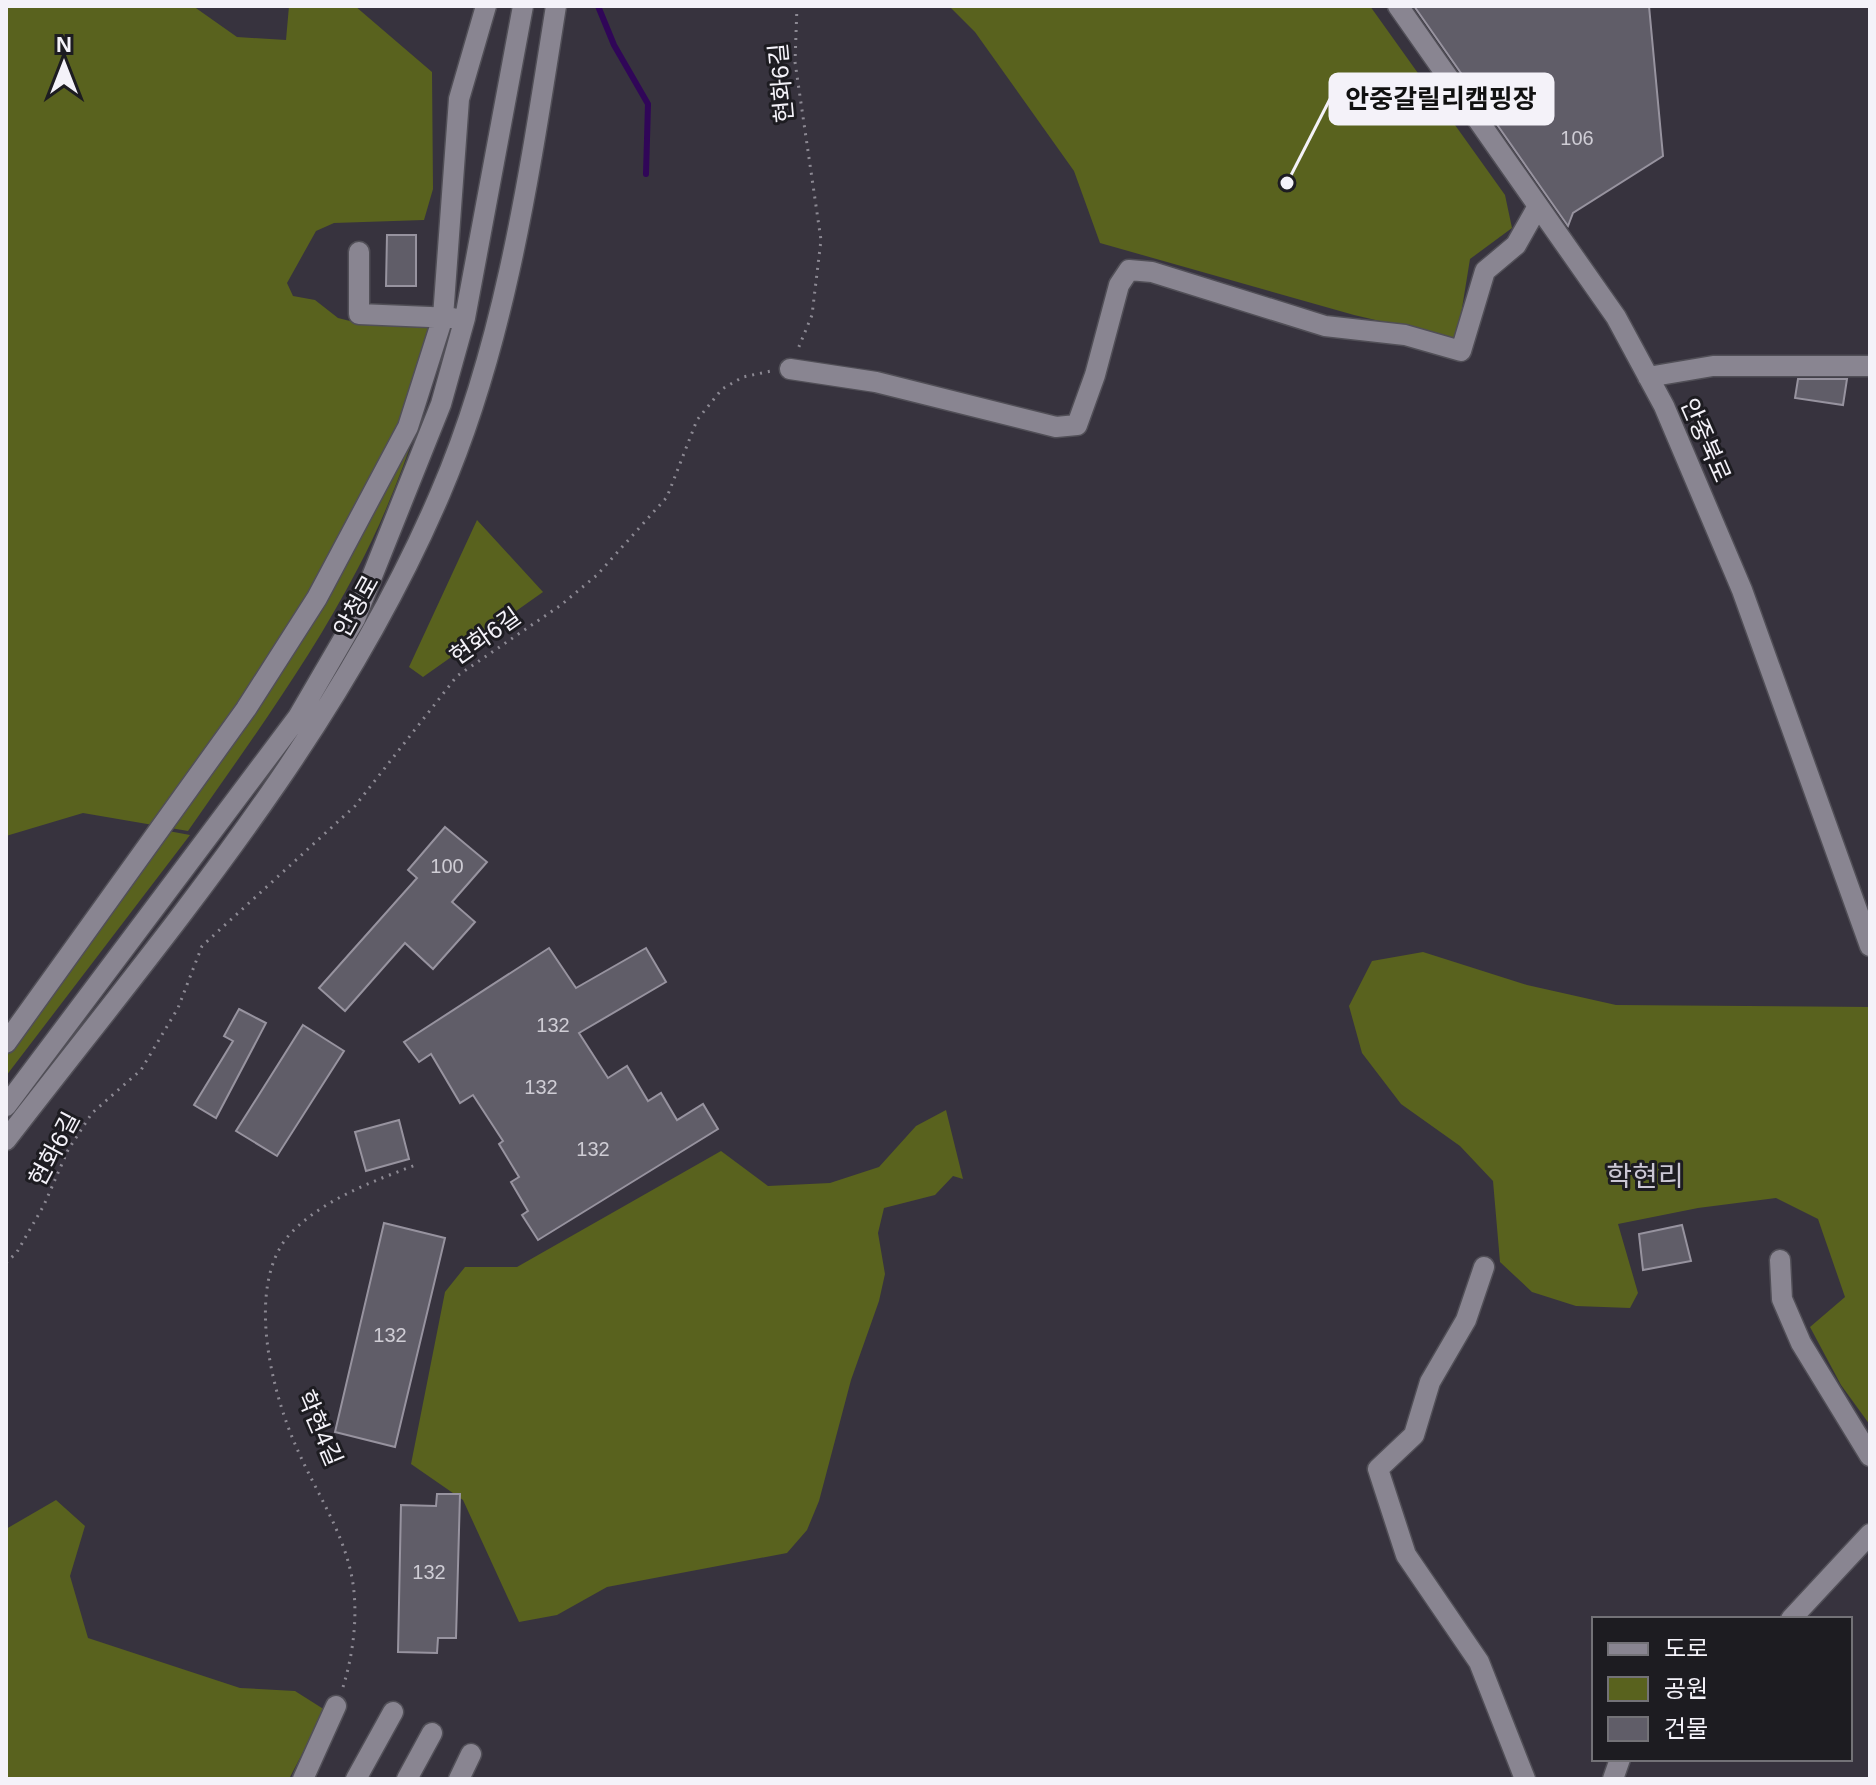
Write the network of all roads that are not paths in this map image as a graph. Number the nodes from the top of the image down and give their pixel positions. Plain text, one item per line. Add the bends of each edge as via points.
1 (486, 6) edge
2 (523, 6) edge
3 (556, 6) edge
4 (1398, 6) edge
5 (1538, 206) junction
6 (359, 252) dead end
7 (443, 317) junction
8 (465, 318) junction
9 (1870, 366) edge
10 (790, 369) road end
11 (1648, 377) junction
12 (1870, 946) edge
13 (6, 1043) edge
14 (6, 1106) edge
15 (6, 1140) edge
16 (1780, 1260) dead end
17 (1484, 1267) dead end
18 (1870, 1456) edge
19 (1870, 1534) edge
20 (1793, 1617) edge
21 (336, 1706) road end
22 (393, 1712) dead end
23 (432, 1733) dead end
24 (471, 1754) dead end
25 (303, 1779) edge
26 (356, 1779) edge
27 (407, 1779) edge
28 (459, 1779) edge
29 (1525, 1779) edge

1 - 7 street via 459,99
2 - 8 street, 안청로
3 - 15 street, 안청로 via 533,149 486,368 441,493 391,599 317,726 249,828
4 - 5 street, 안중북로
5 - 10 street via 1516,245 1485,271 1461,351 1405,335 1325,326 1152,272 1129,270 1119,285 1077,425 1056,427 876,382
5 - 11 street, 안중북로 via 1616,317
6 - 7 street via 359,314
7 - 8 street
7 - 13 street via 408,427 317,598 246,709
8 - 14 street, 안청로 via 441,404 402,508 341,644 298,717
9 - 11 street via 1713,366
11 - 12 street, 안중북로 via 1742,590
16 - 18 street via 1782,1299 1801,1343
17 - 29 street via 1466,1320 1430,1382 1414,1435 1378,1469 1406,1555 1479,1662
19 - 20 street
21 - 25 street
22 - 26 street
23 - 27 street
24 - 28 street

